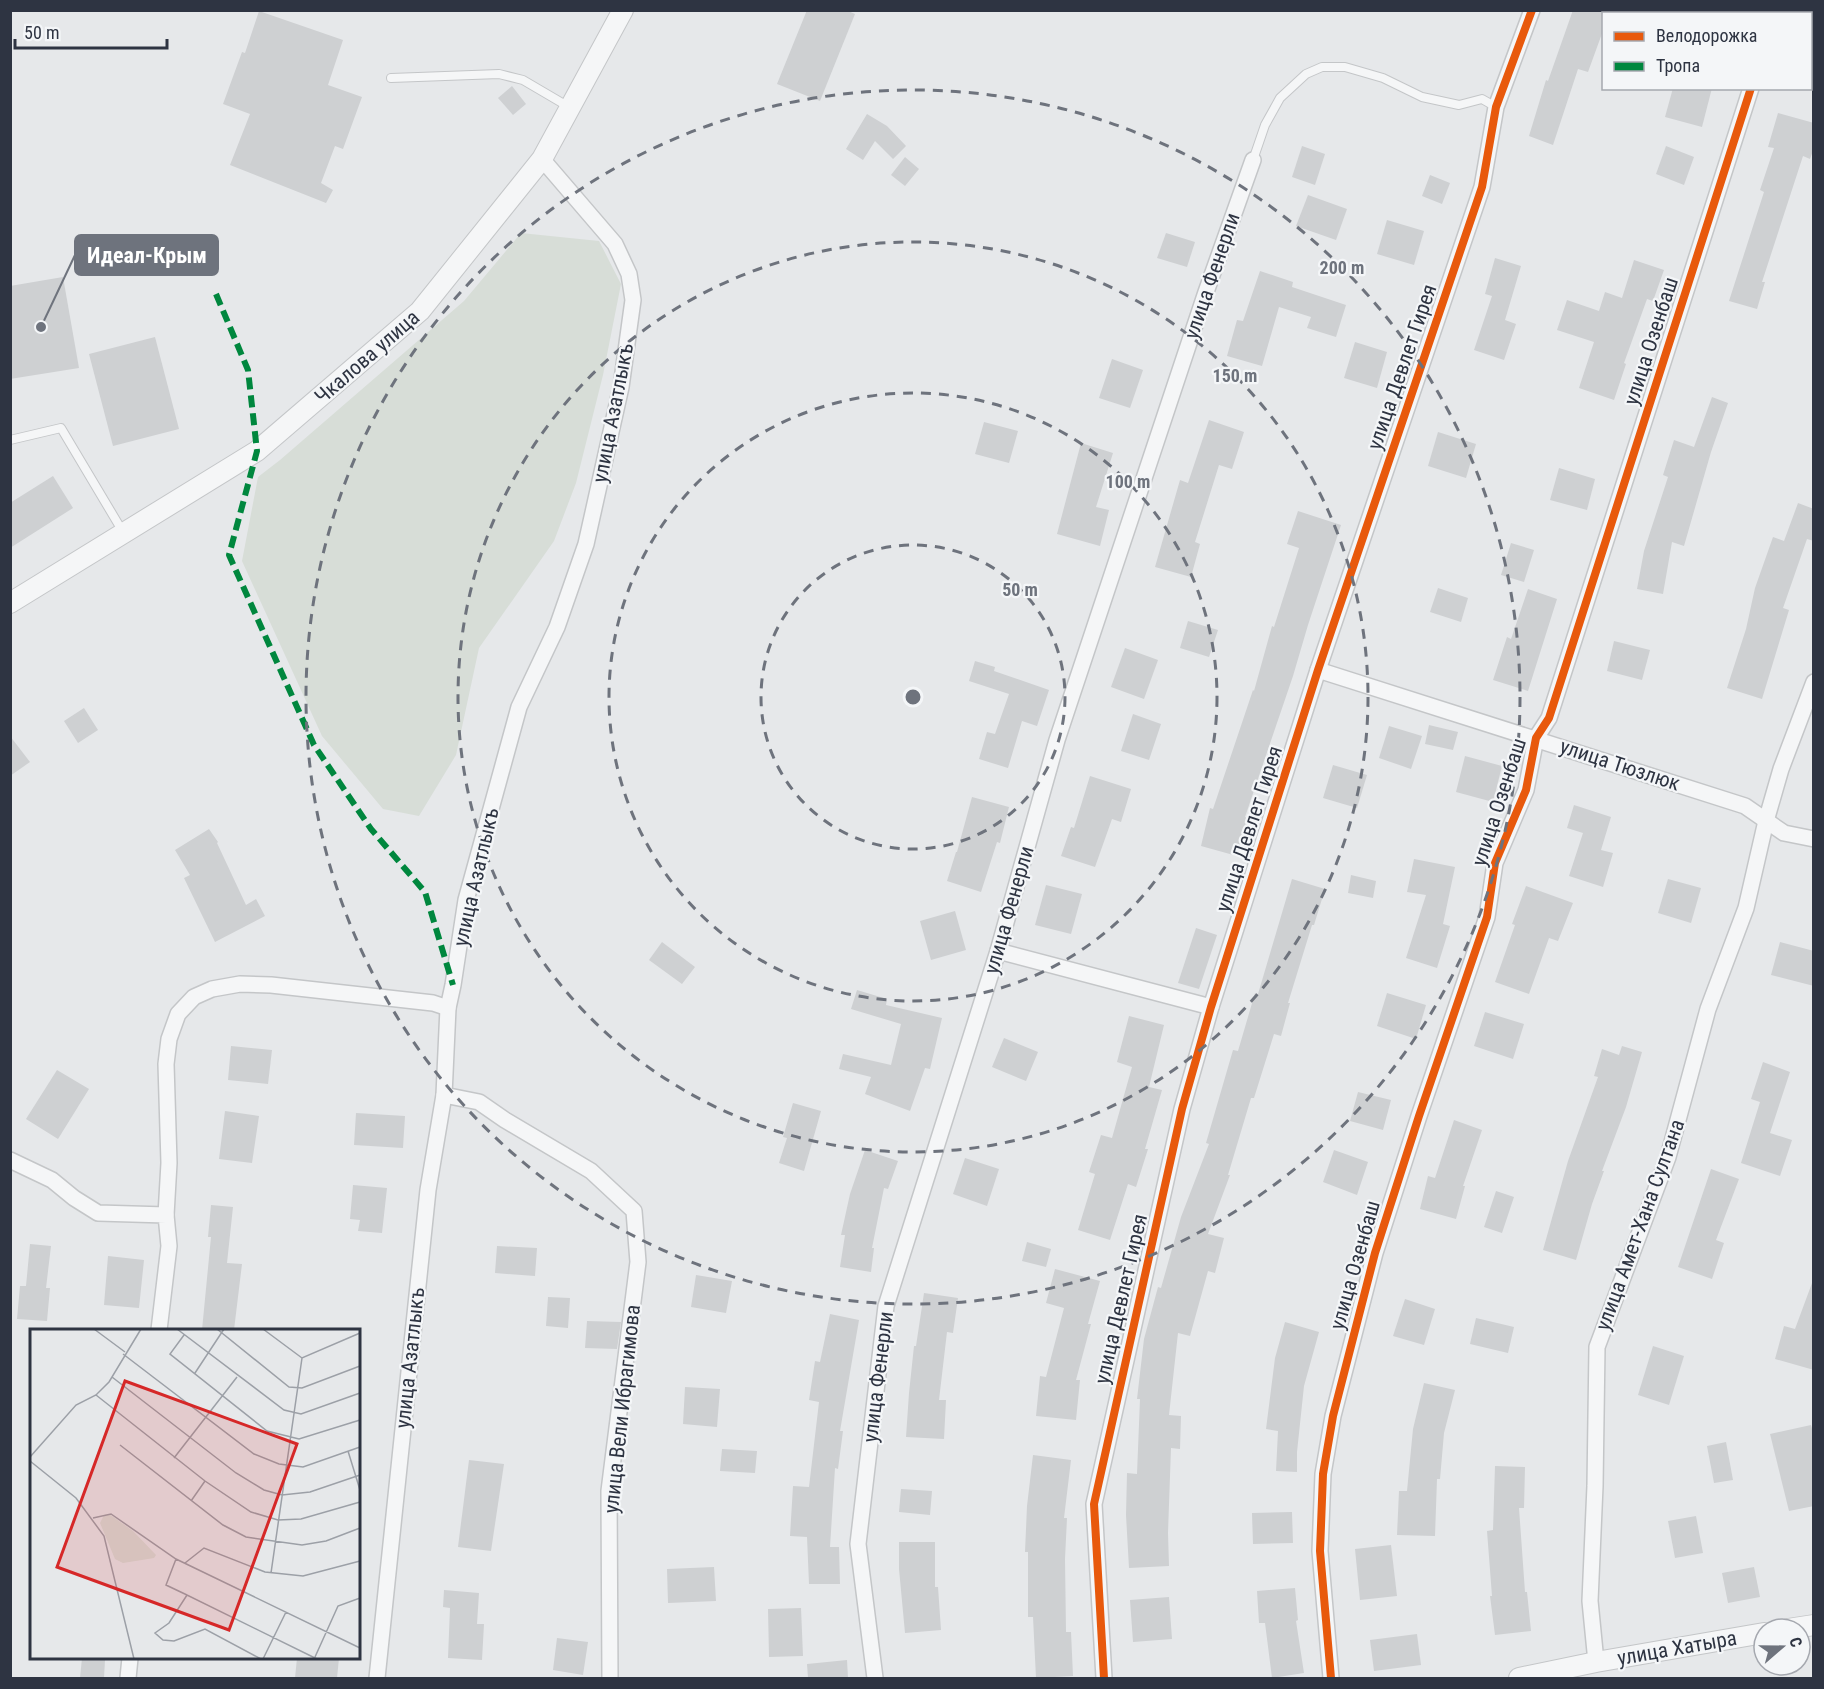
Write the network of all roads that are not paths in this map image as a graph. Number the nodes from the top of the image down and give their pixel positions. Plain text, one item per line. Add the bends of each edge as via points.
1 (623, 10) edge
2 (1532, 10) edge
3 (391, 78) dead end
4 (1750, 90) edge
5 (570, 107) junction
6 (1496, 107) junction
7 (542, 159) junction
8 (1253, 160) joint
9 (10, 440) edge
10 (124, 533) junction
11 (10, 603) edge
12 (1318, 670) junction
13 (1814, 682) edge
14 (1536, 738) junction
15 (1766, 821) junction
16 (1814, 839) edge
17 (998, 951) junction
18 (1211, 1007) junction
19 (448, 1008) junction
20 (444, 1095) junction
21 (10, 1160) edge
22 (166, 1215) junction
23 (159, 1329) edge
24 (1752, 1636) edge
25 (130, 1659) edge
26 (1599, 1670) edge
27 (128, 1678) edge
28 (377, 1678) edge
29 (610, 1678) edge
30 (875, 1678) edge
31 (1104, 1678) edge
32 (1331, 1678) edge
33 (1519, 1678) edge

1 - 5 street, Чкалова улица
2 - 6 street, улица Девлет Гирея
3 - 5 lane via 499,74 524,80
4 - 14 street, улица Озенбаш via 1549,718
5 - 7 street, Чкалова улица
6 - 8 lane via 1482,99 1459,105 1422,97 1383,78 1346,67 1322,67 1306,74 1280,98
6 - 12 street, улица Девлет Гирея via 1482,187
7 - 10 street, Чкалова улица via 420,311 257,451
7 - 19 street, улица Азатлыкъ via 615,244 629,274 633,300 621,387 586,544 557,627 519,707 466,900
8 - 17 street, улица Фенерли via 1057,740
9 - 10 lane via 61,428
10 - 11 street, Чкалова улица
12 - 14 street, улица Тюзлюк
12 - 18 street, улица Девлет Гирея
13 - 15 street, улица Амет-Хана Султана
14 - 15 street, улица Тюзлюк via 1745,806
14 - 32 street, улица Озенбаш via 1526,790 1495,863 1487,917 1375,1253 1333,1416 1323,1474 1320,1551
15 - 16 street, улица Тюзлюк via 1784,833
15 - 26 street, улица Амет-Хана Султана via 1746,908 1708,1009 1668,1157 1597,1347 1590,1601
17 - 18 street
17 - 30 street, улица Фенерли via 886,1306 858,1544
18 - 31 street, улица Девлет Гирея via 1182,1110 1094,1504
19 - 20 street, улица Азатлыкъ
19 - 22 street via 433,1003 271,985 240,984 194,997 178,1014 166,1064 170,1163
20 - 28 street, улица Азатлыкъ via 428,1190
20 - 29 street, улица Вели Ибрагимова via 479,1102 591,1171 634,1211 638,1262 609,1491
21 - 22 street via 52,1180 98,1213
22 - 23 street via 169,1246
24 - 26 street, улица Хатыра
25 - 27 street
26 - 33 street, улица Хатыра

